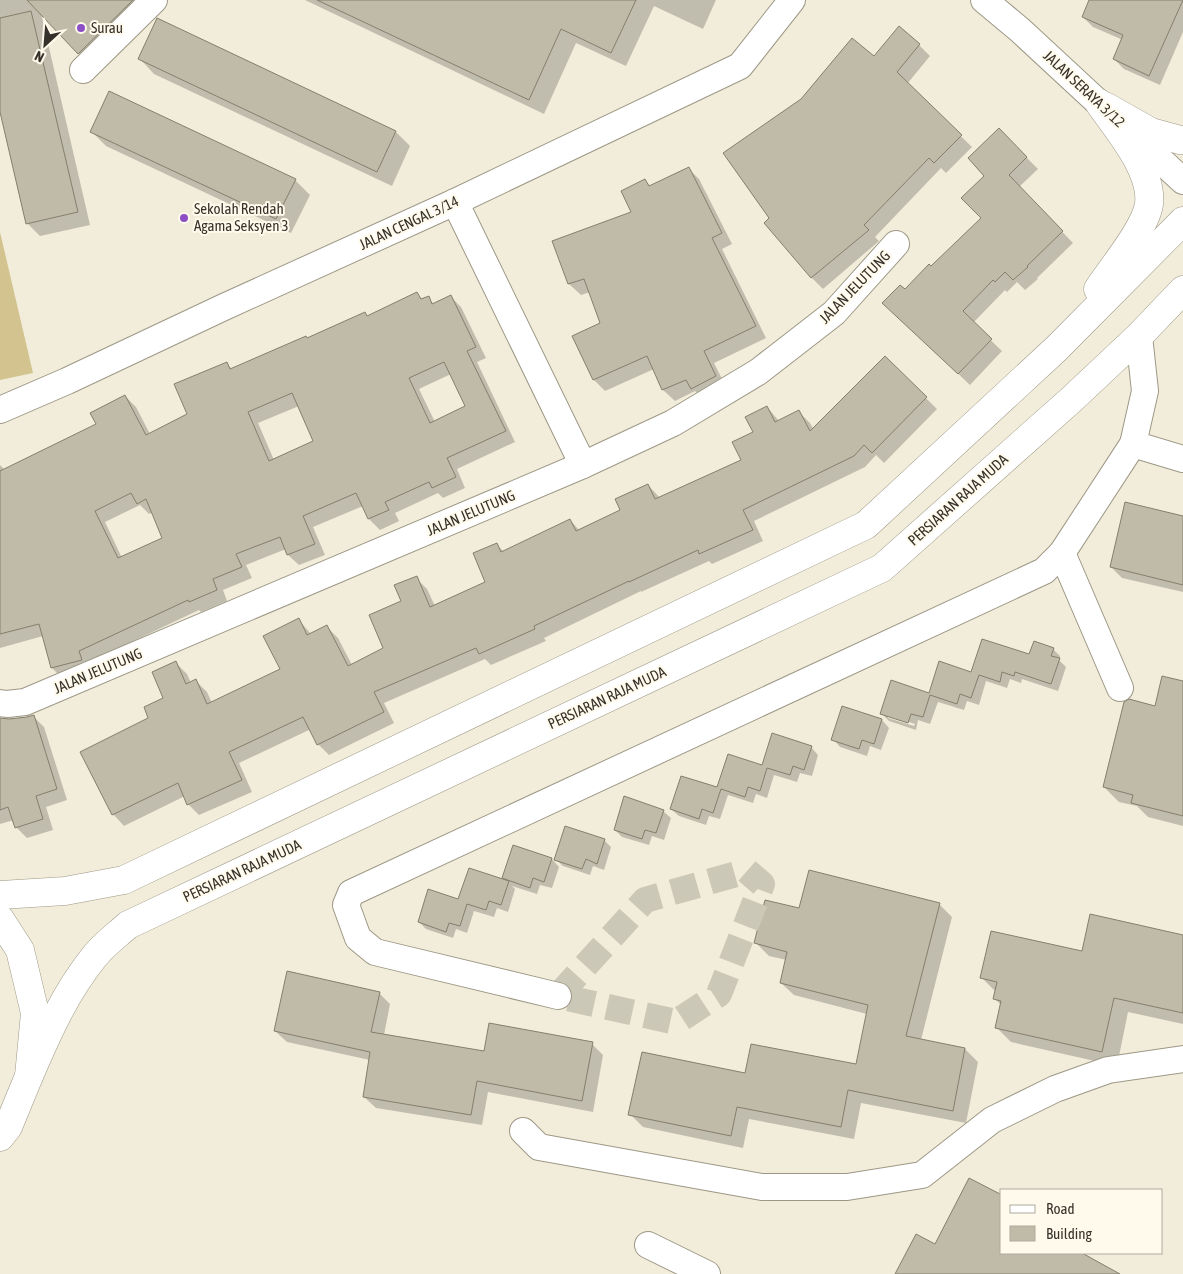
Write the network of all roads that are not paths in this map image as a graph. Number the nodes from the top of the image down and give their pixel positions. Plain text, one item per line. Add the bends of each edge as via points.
1 (154, 0) edge
2 (792, 0) edge
3 (984, 0) edge
4 (83, 70) dead end
5 (1099, 103) junction
6 (1183, 140) edge
7 (1183, 181) edge
8 (455, 202) junction
9 (1183, 221) edge
10 (896, 244) dead end
11 (1183, 290) edge
12 (1139, 336) junction
13 (1056, 350) junction
14 (0, 410) edge
15 (1133, 444) junction
16 (1183, 459) edge
17 (584, 465) junction
18 (1062, 553) junction
19 (1120, 688) dead end
20 (0, 703) edge
21 (0, 895) edge
22 (0, 920) edge
23 (558, 996) dead end
24 (1183, 1059) edge
25 (29, 1076) junction
26 (523, 1131) dead end
27 (0, 1137) edge
28 (648, 1245) dead end
29 (707, 1274) edge

1 - 4 street
2 - 8 street, JALAN CENGAL 3/14 via 740,66
3 - 5 street, JALAN SERAYA 3/12
5 - 6 main road via 1151,132
5 - 7 street, JALAN SERAYA 3/12
5 - 13 main road via 1139,161 1147,185 1148,204 1141,225
8 - 14 street, JALAN CENGAL 3/14
8 - 17 street
9 - 13 main road
10 - 17 street, JALAN JELUTUNG via 834,314 758,372 673,423
11 - 12 main road, PERSIARAN RAJA MUDA
12 - 15 street via 1146,391
12 - 25 main road, PERSIARAN RAJA MUDA via 882,568 128,925 95,956 69,992
13 - 21 main road via 866,525 124,880 65,891
15 - 16 street
15 - 18 street
17 - 20 street, JALAN JELUTUNG via 25,702
18 - 19 street
18 - 23 street via 1044,571 351,893 346,905 358,938 375,952
22 - 25 main road via 20,950 35,1013
24 - 26 street via 1108,1070 1055,1089 992,1120 922,1174 847,1187 762,1187 539,1147
25 - 27 main road, PERSIARAN RAJA MUDA via 8,1127
28 - 29 street

